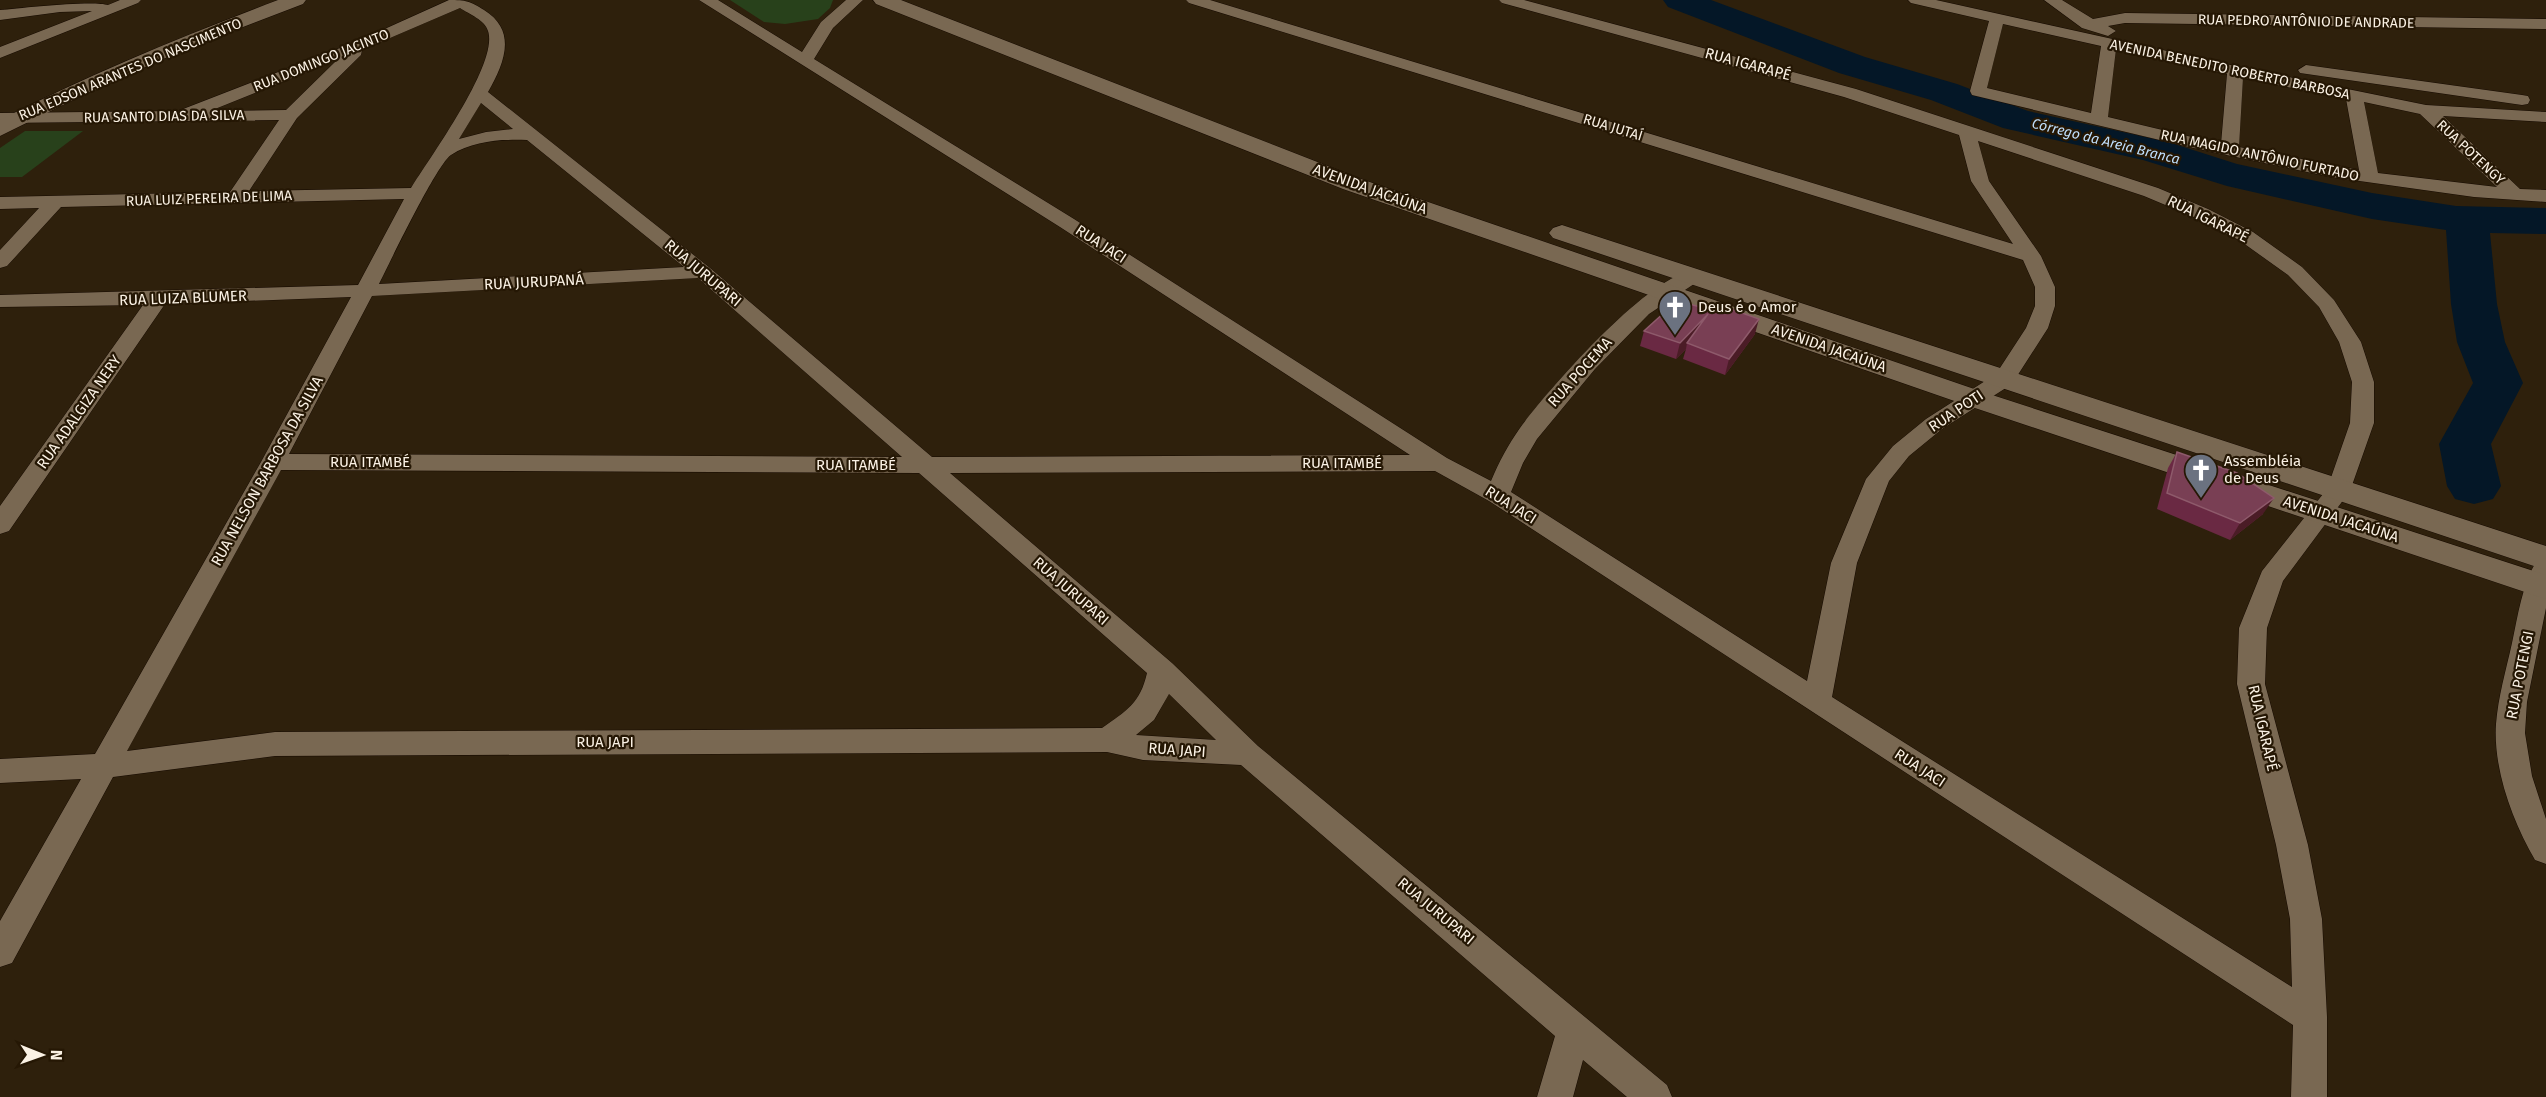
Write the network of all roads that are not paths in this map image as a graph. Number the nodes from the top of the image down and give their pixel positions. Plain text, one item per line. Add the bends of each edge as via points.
1 (296, 0) edge
2 (707, 0) edge
3 (855, 0) edge
4 (883, 0) edge
5 (926, 0) edge
6 (1194, 0) edge
7 (1507, 0) edge
8 (1916, 0) edge
9 (2052, 0) edge
10 (459, 1) edge
11 (126, 3) edge
12 (0, 15) edge
13 (1997, 19) junction
14 (2090, 24) junction
15 (2546, 24) edge
16 (827, 26) junction
17 (2069, 33) junction
18 (774, 42) junction
19 (2109, 42) junction
20 (364, 44) junction
21 (0, 53) edge
22 (805, 61) junction
23 (2235, 71) junction
24 (480, 94) junction
25 (2354, 96) junction
26 (2546, 103) edge
27 (2426, 110) junction
28 (291, 115) junction
29 (181, 116) junction
30 (2546, 117) edge
31 (2099, 120) junction
32 (5, 122) edge
33 (1967, 132) junction
34 (531, 135) junction
35 (2230, 150) junction
36 (443, 152) junction
37 (2370, 178) junction
38 (417, 193) junction
39 (2516, 195) junction
40 (2546, 196) edge
41 (237, 197) junction
42 (55, 202) junction
43 (0, 203) edge
44 (2031, 256) junction
45 (0, 262) edge
46 (703, 272) junction
47 (1693, 276) junction
48 (365, 292) junction
49 (1663, 292) junction
50 (157, 300) junction
51 (0, 301) edge
52 (2004, 379) junction
53 (1973, 398) junction
54 (273, 462) junction
55 (1439, 463) junction
56 (924, 465) junction
57 (1498, 495) junction
58 (2329, 501) junction
59 (0, 525) edge
60 (2544, 574) edge
61 (1162, 670) junction
62 (1817, 702) junction
63 (1107, 740) junction
64 (1248, 754) junction
65 (104, 766) junction
66 (0, 771) edge
67 (2546, 851) edge
68 (0, 952) edge
69 (2310, 1017) junction
70 (1575, 1028) junction
71 (1555, 1097) edge
72 (1654, 1097) edge
73 (2308, 1097) edge

1 - 32 street, RUA EDSON ARANTES DO NASCIMENTO via 176,46
2 - 18 street, RUA JACI
3 - 16 street
4 - 49 street, AVENIDA JACAÚNA via 1352,184
5 - 47 street, AVENIDA JACAÚNA via 1394,177
6 - 44 street, RUA JUTAÍ
7 - 33 street, RUA IGARAPÉ via 1850,93
8 - 13 street, AVENIDA BENEDITO ROBERTO BARBOSA
9 - 14 street, AVENIDA BENEDITO ROBERTO BARBOSA
10 - 20 street, RUA DOMINGO JACINTO
10 - 24 street, RUA NELSON BARBOSA DA SILVA via 488,19 495,30 496,58
11 - 12 street
11 - 21 street
13 - 17 street, AVENIDA BENEDITO ROBERTO BARBOSA
13 - 31 street, RUA MAGIDO ANTÔNIO FURTADO via 1978,91
14 - 15 street, RUA PEDRO ANTÔNIO DE ANDRADE via 2125,18
14 - 17 street, RUA PEDRO ANTÔNIO DE ANDRADE
14 - 26 street, AVENIDA BENEDITO ROBERTO BARBOSA via 2149,44 2214,56
16 - 18 street
16 - 22 street
17 - 19 street, AVENIDA BENEDITO ROBERTO BARBOSA
18 - 22 street, RUA JACI
19 - 23 street, AVENIDA BENEDITO ROBERTO BARBOSA
19 - 31 street
20 - 28 street
20 - 29 street, RUA DOMINGO JACINTO
22 - 55 street, RUA JACI via 1067,223
23 - 25 street, AVENIDA BENEDITO ROBERTO BARBOSA
23 - 35 street
24 - 34 street, RUA JURUPARI
24 - 36 street, RUA NELSON BARBOSA DA SILVA
25 - 27 street, AVENIDA BENEDITO ROBERTO BARBOSA
25 - 37 street
27 - 30 street, AVENIDA BENEDITO ROBERTO BARBOSA
27 - 39 street, RUA POTENGY
28 - 29 street, RUA SANTO DIAS DA SILVA
28 - 41 street
29 - 32 street, RUA SANTO DIAS DA SILVA
31 - 35 street, RUA MAGIDO ANTÔNIO FURTADO
33 - 44 street, RUA POTI via 1980,181
33 - 58 street, RUA IGARAPÉ via 2151,192 2201,213 2246,236 2295,271 2327,304 2350,342 2363,381 2362,423
34 - 36 street via 486,136
34 - 46 street, RUA JURUPARI
35 - 37 street, RUA MAGIDO ANTÔNIO FURTADO
36 - 38 street, RUA NELSON BARBOSA DA SILVA
37 - 39 street, RUA MAGIDO ANTÔNIO FURTADO
38 - 41 street, RUA LUIZ PEREIRA DE LIMA
38 - 48 street, RUA NELSON BARBOSA DA SILVA
39 - 40 street, RUA MAGIDO ANTÔNIO FURTADO
41 - 42 street, RUA LUIZ PEREIRA DE LIMA
42 - 43 street, RUA LUIZ PEREIRA DE LIMA
42 - 45 street
44 - 52 street, RUA POTI via 2045,286 2044,306 2037,328
46 - 48 street, RUA JURUPANÁ
46 - 56 street, RUA JURUPARI
47 - 49 street, RUA POCEMA
47 - 52 street, AVENIDA JACAÚNA
48 - 50 street, RUA LUIZA BLUMER
48 - 54 street, RUA NELSON BARBOSA DA SILVA
49 - 53 street, AVENIDA JACAÚNA
49 - 57 street, RUA POCEMA via 1636,312 1540,417 1515,453
50 - 51 street, RUA LUIZA BLUMER
50 - 59 street, RUA ADALGIZA NERY
52 - 53 street, RUA POTI
52 - 58 street, AVENIDA JACAÚNA
53 - 58 street, AVENIDA JACAÚNA
53 - 62 street, RUA POTI via 1901,451 1878,479 1844,563
54 - 56 street, RUA ITAMBÉ
54 - 65 street, RUA NELSON BARBOSA DA SILVA
55 - 56 street, RUA ITAMBÉ
55 - 57 street, RUA JACI
56 - 61 street, RUA JURUPARI
57 - 62 street, RUA JACI
58 - 60 street, AVENIDA JACAÚNA
58 - 69 street, RUA IGARAPÉ via 2271,578 2253,628 2251,684 2292,845 2306,919
60 - 67 street, RUA POTENGI via 2516,688 2510,734 2521,791
61 - 63 street via 1158,693 1148,711
61 - 64 street, RUA JURUPARI
62 - 69 street, RUA JACI
63 - 64 street, RUA JAPI via 1143,748
63 - 65 street, RUA JAPI via 276,744
64 - 70 street, RUA JURUPARI
65 - 66 street, RUA JAPI
65 - 68 street, RUA NELSON BARBOSA DA SILVA
69 - 73 street, RUA IGARAPÉ
70 - 71 street
70 - 72 street, RUA JURUPARI

